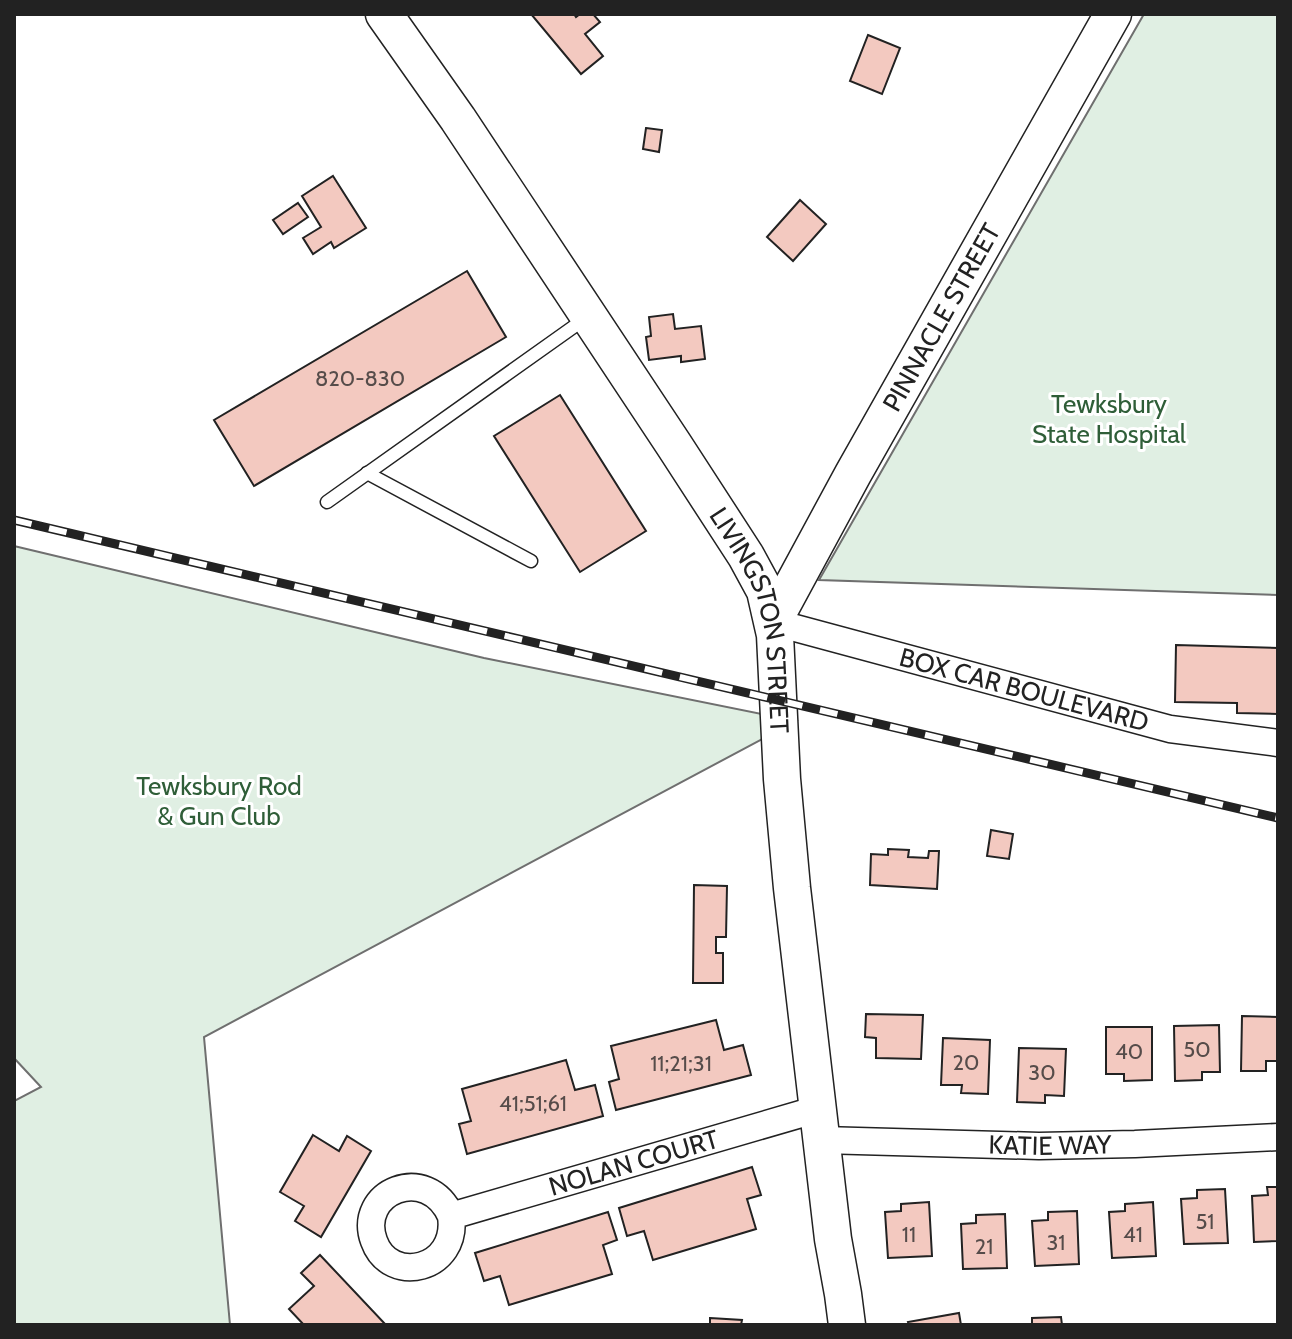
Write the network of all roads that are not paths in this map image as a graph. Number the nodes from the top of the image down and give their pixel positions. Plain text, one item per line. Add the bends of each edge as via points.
1 (384, 14) edge
2 (1113, 14) edge
3 (588, 316) junction
4 (367, 473) junction
5 (327, 502) dead end
6 (531, 561) dead end
7 (773, 622) junction
8 (1278, 743) edge
9 (820, 1124) junction
10 (1278, 1137) edge
11 (451, 1216) dead end
12 (847, 1325) edge

1 - 3 street, LIVINGSTON STREET
2 - 7 street, PINNACLE STREET
3 - 4 lane
3 - 7 street, LIVINGSTON STREET via 746,556 765,591
4 - 5 lane
4 - 6 lane
7 - 8 street, BOX CAR BOULEVARD via 1170,729
7 - 9 street, LIVINGSTON STREET via 785,810
9 - 10 street, KATIE WAY via 1039,1146
9 - 11 street, NOLAN COURT
9 - 12 street, LIVINGSTON STREET

